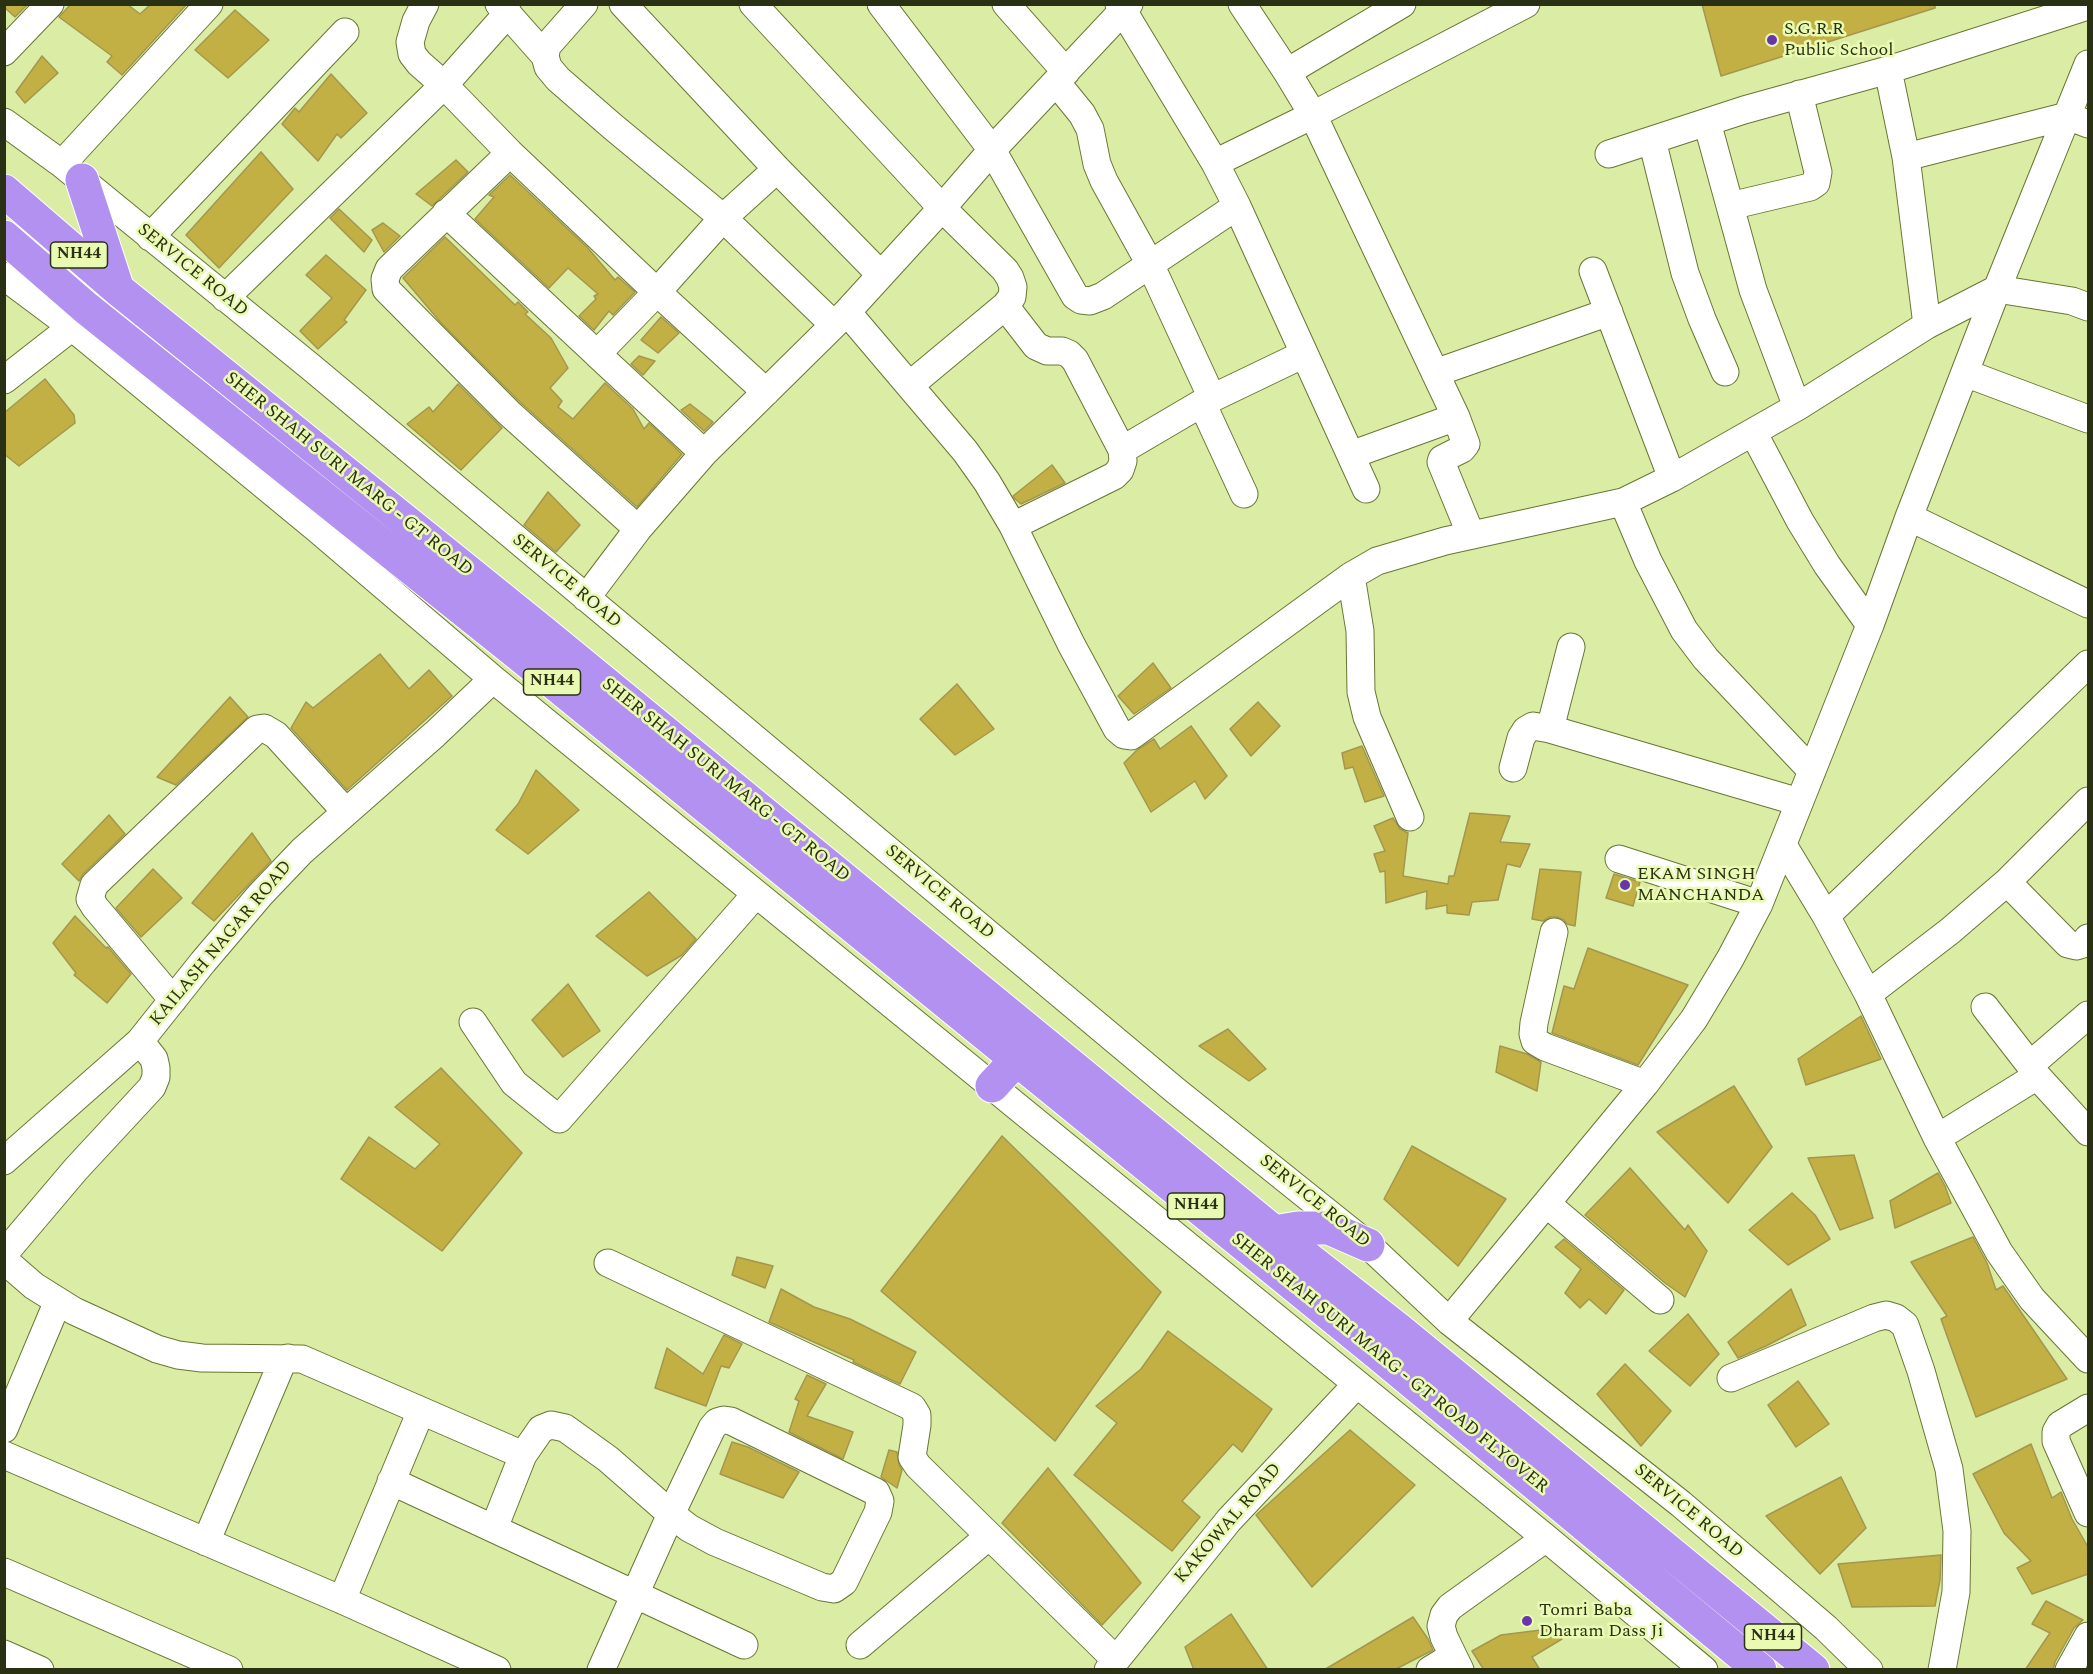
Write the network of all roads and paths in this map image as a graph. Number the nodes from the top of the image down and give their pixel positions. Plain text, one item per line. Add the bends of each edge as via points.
1 (50, 4) edge
2 (209, 4) edge
3 (425, 4) edge
4 (584, 4) edge
5 (623, 4) edge
6 (753, 4) edge
7 (881, 4) edge
8 (1006, 4) edge
9 (1242, 4) edge
10 (1402, 4) edge
11 (1526, 4) edge
12 (1124, 6) edge
13 (2088, 6) edge
14 (503, 9) edge
15 (1489, 13) edge
16 (345, 32) dead end
17 (4, 52) edge
18 (545, 56) junction
19 (2088, 64) edge
20 (1888, 70) junction
21 (1287, 72) junction
22 (1061, 77) junction
23 (444, 85) junction
24 (1799, 94) junction
25 (1313, 115) junction
26 (2078, 120) edge
27 (4, 122) edge
28 (1707, 122) junction
29 (1652, 140) junction
30 (992, 150) junction
31 (510, 153) junction
32 (1609, 154) dead end
33 (1906, 157) junction
34 (1215, 163) junction
35 (777, 169) junction
36 (72, 172) junction
37 (4, 191) edge
38 (1237, 206) junction
39 (1730, 206) junction
40 (942, 208) junction
41 (446, 213) junction
42 (723, 218) junction
43 (4, 237) edge
44 (150, 237) junction
45 (1150, 264) junction
46 (1593, 271) dead end
47 (880, 274) junction
48 (4, 276) edge
49 (117, 288) junction
50 (1997, 289) junction
51 (657, 292) junction
52 (225, 298) junction
53 (2083, 298) edge
54 (1005, 306) junction
55 (1609, 312) junction
56 (79, 318) junction
57 (840, 318) junction
58 (1927, 324) junction
59 (597, 354) junction
60 (1304, 354) junction
61 (1725, 372) dead end
62 (1435, 373) junction
63 (1965, 373) junction
64 (4, 380) edge
65 (910, 385) junction
66 (766, 392) junction
67 (1207, 401) junction
68 (1797, 407) junction
69 (1456, 417) junction
70 (2088, 419) edge
71 (1753, 432) junction
72 (1122, 450) junction
73 (704, 453) junction
74 (1351, 455) junction
75 (1672, 478) junction
76 (1366, 489) dead end
77 (1244, 494) dead end
78 (1623, 502) junction
79 (1909, 517) junction
80 (1012, 526) junction
81 (638, 529) junction
82 (1471, 535) junction
83 (1351, 576) junction
84 (586, 598) junction
85 (2088, 603) edge
86 (1870, 626) junction
87 (1571, 647) dead end
88 (2088, 664) edge
89 (493, 679) junction
90 (1550, 729) junction
91 (1513, 768) dead end
92 (1812, 771) junction
93 (2088, 801) edge
94 (1799, 802) junction
95 (346, 812) junction
96 (1410, 817) dead end
97 (1783, 845) junction
98 (1619, 860) dead end
99 (2007, 882) junction
100 (756, 894) junction
101 (1759, 904) junction
102 (1826, 916) junction
103 (1554, 932) dead end
104 (2088, 938) edge
105 (1868, 994) junction
106 (173, 1000) junction
107 (1985, 1007) dead end
108 (2088, 1015) edge
109 (473, 1022) dead end
110 (140, 1041) junction
111 (1016, 1060) junction
112 (2034, 1070) junction
113 (1645, 1084) junction
114 (992, 1086) junction
115 (2088, 1132) edge
116 (1937, 1138) junction
117 (4, 1161) edge
118 (1547, 1204) junction
119 (1274, 1232) junction
120 (1368, 1245) junction
121 (4, 1254) edge
122 (4, 1260) edge
123 (608, 1263) dead end
124 (1659, 1300) dead end
125 (58, 1301) junction
126 (1449, 1322) junction
127 (288, 1358) junction
128 (2088, 1359) edge
129 (1731, 1378) dead end
130 (1357, 1384) junction
131 (2088, 1408) edge
132 (421, 1411) junction
133 (4, 1430) edge
134 (4, 1455) edge
135 (524, 1455) junction
136 (391, 1481) junction
137 (2088, 1513) edge
138 (671, 1514) junction
139 (494, 1528) junction
140 (989, 1536) junction
141 (1546, 1538) junction
142 (206, 1542) junction
143 (4, 1572) edge
144 (635, 1593) junction
145 (342, 1600) junction
146 (2088, 1636) edge
147 (744, 1645) dead end
148 (860, 1645) dead end
149 (4, 1654) edge
150 (192, 1662) edge
151 (1457, 1663) edge
152 (1112, 1665) edge
153 (40, 1670) edge
154 (230, 1670) edge
155 (497, 1670) edge
156 (601, 1670) edge
157 (1430, 1670) edge
158 (1704, 1670) edge
159 (1760, 1670) edge
160 (1813, 1670) edge
161 (1869, 1670) edge
162 (1942, 1670) edge
163 (2069, 1670) edge

1 - 17 street
2 - 36 street
3 - 23 street via 412,30 412,54
4 - 18 street via 552,39
5 - 35 street
6 - 40 street
7 - 30 street
8 - 22 street
9 - 21 street
10 - 21 street
11 - 15 street
12 - 22 street
12 - 34 street
13 - 20 street
14 - 18 street
14 - 23 street
15 - 25 street
16 - 44 street
18 - 42 street via 558,79
19 - 26 street
20 - 24 street
20 - 33 street
21 - 25 street
22 - 30 street
22 - 45 street via 1089,129 1104,181
23 - 31 street
23 - 52 street
24 - 28 street
24 - 39 street via 1818,172 1816,183
25 - 34 street
25 - 62 street
26 - 33 street
26 - 50 street
27 - 36 street, SERVICE ROAD
28 - 29 street
28 - 39 street
29 - 32 street
29 - 61 street via 1685,273
30 - 40 street
30 - 45 street via 1075,296 1097,300
31 - 41 street
31 - 51 street
33 - 58 street
34 - 38 street
35 - 42 street
35 - 47 street
36 - 44 street, SERVICE ROAD
36 - 49 highway
37 - 49 highway, NH44
38 - 45 street
38 - 60 street
39 - 68 street via 1753,290
40 - 47 street
40 - 54 street via 1005,270 1013,287
41 - 59 street
41 - 81 street via 389,269 386,289 509,413
42 - 51 street
42 - 57 street
43 - 56 highway, NH44
44 - 52 street, SERVICE ROAD
45 - 67 street
46 - 55 street
47 - 57 street
48 - 56 street
49 - 119 highway, SHER SHAH SURI MARG - GT ROAD / NH44
50 - 53 street
50 - 58 street
50 - 63 street
51 - 59 street
51 - 66 street
52 - 84 street, SERVICE ROAD
54 - 65 street
54 - 72 street via 1036,346 1062,351 1075,360
55 - 62 street
55 - 75 street
56 - 64 street
56 - 89 street
56 - 111 highway, SHER SHAH SURI MARG - GT ROAD / NH44 via 521,656
57 - 65 street
57 - 66 street
58 - 68 street
59 - 73 street
60 - 67 street
60 - 74 street
62 - 69 street
63 - 70 street
63 - 79 street
65 - 80 street via 965,451
66 - 73 street
67 - 72 street
67 - 77 street
68 - 71 street
69 - 74 street
69 - 82 street via 1466,444 1441,462
71 - 75 street
71 - 86 street via 1794,512
72 - 80 street via 1123,461 1114,476
73 - 81 street
74 - 76 street
75 - 78 street
78 - 82 street
78 - 92 street via 1684,630 1706,659
79 - 85 street
79 - 86 street
80 - 83 street via 1071,644 1117,729 1124,735 1138,733
81 - 84 street
82 - 83 street via 1377,561
83 - 96 street via 1367,717
84 - 120 street, SERVICE ROAD via 1176,1091
86 - 92 street
87 - 90 street
88 - 102 street
89 - 95 street, KAILASH NAGAR ROAD
89 - 100 street
90 - 91 street via 1533,726 1526,730
90 - 94 street
92 - 94 street
93 - 99 street
94 - 97 street
95 - 106 street, KAILASH NAGAR ROAD via 260,895
95 - 106 street via 276,735 264,728 257,729 94,885 90,899 94,907
97 - 101 street
97 - 102 street
98 - 101 street
99 - 104 street via 2068,944 2083,944
99 - 105 street
100 - 109 street via 559,1119 514,1083
100 - 114 street
101 - 113 street via 1694,1019
102 - 105 street
103 - 113 street via 1534,1023 1535,1041
105 - 116 street
106 - 110 street, KAILASH NAGAR ROAD
107 - 112 street
108 - 112 street
110 - 117 street, KAILASH NAGAR ROAD
110 - 121 street via 154,1059 156,1077 152,1087
111 - 114 highway
111 - 159 highway, SHER SHAH SURI MARG - GT ROAD FLYOVER / NH44
112 - 115 street
112 - 116 street
113 - 118 street
114 - 130 street
116 - 128 street via 1999,1252 2032,1299
118 - 124 street
118 - 126 street
119 - 120 highway via 1329,1228
119 - 160 highway, SHER SHAH SURI MARG - GT ROAD FLYOVER / NH44
120 - 126 street, SERVICE ROAD
122 - 125 street
123 - 140 street via 912,1407 917,1425 912,1457
125 - 127 street via 157,1349 178,1355
125 - 133 street
126 - 161 street, SERVICE ROAD via 1681,1504 1826,1628
127 - 132 street via 302,1359
127 - 142 street via 280,1365
129 - 162 street via 1874,1318 1896,1317 1905,1325 1949,1469 1957,1531 1956,1592
130 - 141 street
130 - 152 street, KAKOWAL ROAD via 1229,1520
131 - 137 street via 2060,1425 2056,1441
132 - 135 street
132 - 136 street
134 - 142 street
135 - 138 street via 541,1429 551,1425 565,1428
135 - 139 street
136 - 139 street
136 - 145 street
138 - 138 street via 712,1428 724,1420 866,1486 876,1492 880,1501 850,1571 844,1582 834,1588 822,1587 715,1542
138 - 144 street
139 - 144 street
140 - 148 street
140 - 152 street
141 - 151 street via 1444,1615 1441,1626
141 - 158 street
142 - 145 street
143 - 150 street
144 - 147 street
144 - 156 street
145 - 155 street
146 - 163 street
149 - 153 street
150 - 154 street
151 - 157 street

